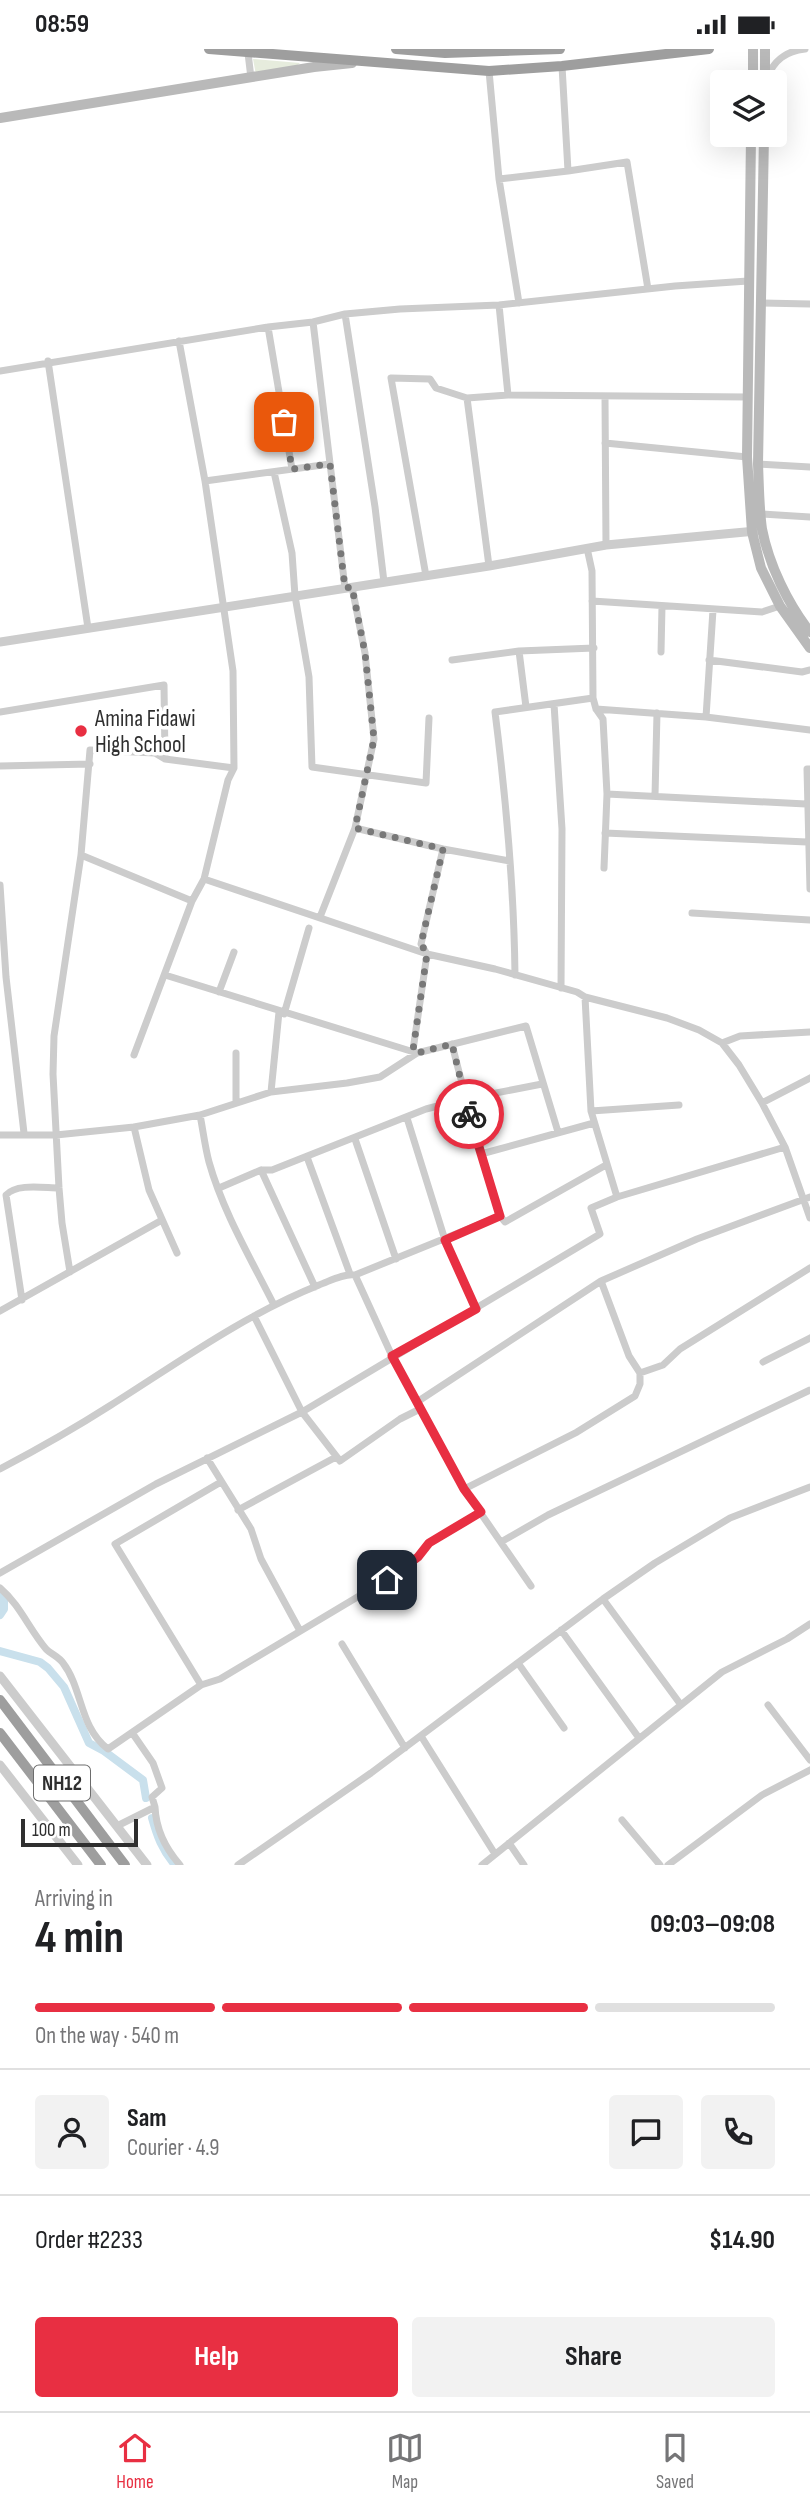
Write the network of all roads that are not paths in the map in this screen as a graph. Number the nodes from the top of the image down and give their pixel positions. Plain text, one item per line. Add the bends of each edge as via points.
1 (209, 49) edge
2 (396, 49) edge
3 (560, 49) edge
4 (709, 49) edge
5 (753, 49) edge
6 (765, 49) edge
7 (805, 49) edge
8 (409, 50) edge
9 (248, 53) junction
10 (306, 53) edge
11 (365, 62) junction
12 (562, 66) junction
13 (753, 70) edge
14 (765, 70) edge
15 (770, 70) edge
16 (489, 71) junction
17 (251, 78) junction
18 (0, 118) edge
19 (751, 147) edge
20 (764, 147) edge
21 (568, 171) junction
22 (499, 179) junction
23 (748, 281) junction
24 (648, 289) junction
25 (519, 303) junction
26 (761, 303) junction
27 (810, 304) edge
28 (499, 305) junction
29 (345, 314) junction
30 (313, 323) junction
31 (268, 327) junction
32 (179, 341) junction
33 (48, 361) junction
34 (0, 371) edge
35 (508, 395) junction
36 (605, 397) junction
37 (748, 397) junction
38 (467, 398) junction
39 (604, 443) junction
40 (747, 457) junction
41 (330, 464) junction
42 (758, 464) junction
43 (810, 467) edge
44 (292, 469) junction
45 (274, 472) junction
46 (205, 481) junction
47 (761, 514) junction
48 (810, 517) edge
49 (757, 531) junction
50 (606, 545) junction
51 (587, 548) junction
52 (489, 566) junction
53 (426, 576) junction
54 (384, 582) junction
55 (349, 588) junction
56 (295, 596) junction
57 (592, 601) junction
58 (662, 605) junction
59 (780, 606) junction
60 (223, 608) junction
61 (713, 610) junction
62 (805, 621) edge
63 (88, 628) junction
64 (810, 632) edge
65 (0, 642) edge
66 (594, 648) junction
67 (810, 648) edge
68 (519, 652) junction
69 (661, 652) dead end
70 (452, 660) dead end
71 (709, 660) junction
72 (810, 670) edge
73 (593, 698) junction
74 (554, 704) junction
75 (526, 707) junction
76 (596, 709) junction
77 (0, 712) edge
78 (657, 713) junction
79 (706, 717) junction
80 (429, 718) dead end
81 (810, 730) edge
82 (165, 759) junction
83 (90, 764) junction
84 (0, 766) edge
85 (234, 768) junction
86 (810, 769) edge
87 (368, 775) junction
88 (607, 794) junction
89 (654, 796) junction
90 (806, 804) junction
91 (355, 828) junction
92 (606, 833) junction
93 (807, 842) junction
94 (443, 849) junction
95 (81, 855) junction
96 (510, 861) junction
97 (604, 868) dead end
98 (204, 879) junction
99 (0, 885) edge
100 (810, 889) edge
101 (192, 901) junction
102 (692, 913) dead end
103 (320, 917) junction
104 (810, 921) edge
105 (309, 928) dead end
106 (234, 952) dead end
107 (427, 954) junction
108 (164, 975) junction
109 (515, 975) junction
110 (561, 988) junction
111 (219, 992) junction
112 (585, 997) junction
113 (281, 1013) junction
114 (810, 1032) edge
115 (722, 1043) junction
116 (452, 1044) junction
117 (415, 1051) junction
118 (236, 1052) dead end
119 (134, 1055) dead end
120 (810, 1078) edge
121 (542, 1084) junction
122 (271, 1092) junction
123 (465, 1099) junction
124 (236, 1103) junction
125 (762, 1103) junction
126 (679, 1105) dead end
127 (591, 1111) junction
128 (200, 1115) junction
129 (407, 1118) junction
130 (594, 1123) junction
131 (134, 1127) junction
132 (558, 1132) junction
133 (24, 1133) junction
134 (0, 1135) edge
135 (57, 1135) junction
136 (355, 1139) junction
137 (785, 1147) junction
138 (481, 1154) junction
139 (307, 1157) junction
140 (606, 1165) junction
141 (261, 1170) junction
142 (60, 1188) junction
143 (219, 1188) junction
144 (617, 1198) junction
145 (806, 1198) edge
146 (500, 1216) junction
147 (810, 1218) edge
148 (162, 1220) junction
149 (445, 1240) junction
150 (177, 1253) dead end
151 (396, 1259) junction
152 (810, 1268) edge
153 (70, 1272) junction
154 (352, 1275) junction
155 (601, 1281) junction
156 (315, 1287) junction
157 (22, 1300) junction
158 (274, 1305) junction
159 (476, 1309) junction
160 (0, 1311) edge
161 (254, 1316) junction
162 (810, 1338) edge
163 (392, 1356) junction
164 (763, 1362) dead end
165 (640, 1373) junction
166 (810, 1390) edge
167 (418, 1406) junction
168 (302, 1412) junction
169 (336, 1457) junction
170 (207, 1458) junction
171 (0, 1469) edge
172 (221, 1482) junction
173 (810, 1487) edge
174 (464, 1489) junction
175 (238, 1510) junction
176 (481, 1512) junction
177 (500, 1542) junction
178 (0, 1573) edge
179 (531, 1586) dead end
180 (0, 1588) edge
181 (603, 1599) junction
182 (810, 1624) edge
183 (299, 1629) junction
184 (561, 1630) junction
185 (342, 1644) dead end
186 (518, 1663) junction
187 (0, 1676) edge
188 (201, 1685) junction
189 (0, 1700) edge
190 (681, 1705) junction
191 (768, 1705) dead end
192 (564, 1728) dead end
193 (0, 1733) edge
194 (133, 1734) junction
195 (421, 1736) junction
196 (639, 1738) junction
197 (405, 1748) junction
198 (810, 1760) edge
199 (0, 1765) edge
200 (810, 1770) edge
201 (155, 1807) junction
202 (622, 1820) dead end
203 (117, 1826) junction
204 (509, 1843) junction
205 (495, 1854) junction
206 (78, 1865) edge
207 (101, 1865) edge
208 (125, 1865) edge
209 (147, 1865) edge
210 (180, 1865) edge
211 (238, 1865) edge
212 (482, 1865) edge
213 (524, 1865) edge
214 (660, 1865) edge
215 (668, 1865) edge

1 - 9 highway
2 - 8 highway
3 - 8 highway
4 - 12 highway
5 - 13 main road
6 - 14 main road
7 - 15 street via 780,57
9 - 10 highway
9 - 17 street
10 - 11 highway
11 - 16 highway
11 - 17 main road
12 - 16 highway
12 - 21 street
16 - 22 street
17 - 18 main road
19 - 23 main road
20 - 26 main road
21 - 22 street
21 - 24 street via 627,162
22 - 25 street
23 - 24 street
23 - 37 main road
24 - 25 street
25 - 28 street
26 - 27 street
26 - 42 main road
28 - 29 street
28 - 35 street
29 - 30 street
29 - 54 street
30 - 31 street
30 - 41 street
31 - 32 street
31 - 44 street
32 - 33 street
32 - 46 street
33 - 34 street
33 - 63 street
35 - 36 street
35 - 38 street
36 - 37 street
36 - 39 street
37 - 40 main road
38 - 52 street
38 - 53 street via 436,388 430,379 391,378
39 - 40 street
39 - 50 street
40 - 49 main road
41 - 44 street
41 - 55 street
42 - 43 street
42 - 47 main road
44 - 45 street
45 - 46 street
45 - 56 street via 292,553
46 - 60 street
47 - 48 street
47 - 49 main road
49 - 50 street
49 - 59 main road via 761,568
49 - 62 main road
50 - 51 street
51 - 52 street
51 - 57 street
52 - 53 street
53 - 54 street
54 - 55 street
55 - 56 street
55 - 87 street via 372,703 374,739
56 - 60 street
56 - 87 street via 309,677 312,767
57 - 58 street
57 - 66 street
58 - 61 street
58 - 69 street
59 - 61 street via 762,612
59 - 67 main road
60 - 63 street
60 - 85 street via 233,671
61 - 71 street
62 - 64 main road
63 - 65 street
66 - 68 street
66 - 73 street
68 - 70 street
68 - 75 street
71 - 72 street
71 - 79 street
73 - 74 street
73 - 76 street
74 - 75 street
74 - 110 street via 562,829
75 - 96 street via 495,712
76 - 78 street
76 - 88 street via 603,719
77 - 82 street via 164,685
78 - 79 street
78 - 89 street
79 - 81 street
80 - 87 street via 426,783
82 - 83 street via 155,753 90,750
82 - 85 street
83 - 84 street
83 - 95 street
85 - 98 street
86 - 90 street
87 - 91 street
88 - 89 street
88 - 92 street
89 - 90 street
90 - 93 street
91 - 94 street
91 - 103 street
92 - 93 street
92 - 97 street
93 - 100 street
94 - 96 street
94 - 107 street via 421,944
95 - 101 street
95 - 135 street via 54,1036
96 - 109 street
98 - 101 street
98 - 103 street
99 - 133 street
101 - 108 street
102 - 104 street
103 - 107 street
105 - 113 street
106 - 111 street
107 - 109 street
107 - 117 street
108 - 111 street
108 - 119 street
109 - 110 street
110 - 112 street
111 - 113 street
112 - 115 street via 667,1018
112 - 127 street
113 - 117 street
113 - 122 street
114 - 115 street via 740,1036
115 - 125 street
116 - 117 street
116 - 121 street via 526,1026
116 - 123 street
117 - 122 street via 380,1077
118 - 124 street
120 - 125 street
121 - 123 street
121 - 132 street
122 - 124 street
123 - 129 street
123 - 138 street
124 - 128 street
125 - 137 street
126 - 127 street
127 - 130 street
128 - 131 street
128 - 143 street
129 - 136 street
129 - 149 street
130 - 132 street
130 - 140 street
131 - 135 street
131 - 148 street via 149,1190
132 - 138 street
133 - 134 street
133 - 135 street
135 - 142 street
136 - 139 street
136 - 151 street
137 - 144 street
137 - 145 street
138 - 146 street
139 - 141 street
139 - 154 street
140 - 144 street
140 - 146 street via 505,1222
141 - 143 street
141 - 156 street
142 - 153 street
142 - 157 street via 17,1189 6,1195
143 - 158 street
144 - 159 street via 591,1208 600,1234
145 - 147 street
145 - 155 street
146 - 149 street
148 - 150 street
148 - 153 street
149 - 151 street
149 - 159 street
151 - 154 street
152 - 165 street via 680,1349 663,1366
153 - 157 street
154 - 156 street
154 - 163 street
155 - 165 street
155 - 167 street
156 - 158 street
157 - 160 street
158 - 161 street
159 - 163 street
161 - 168 street
161 - 171 street
162 - 164 street
163 - 167 street
163 - 168 street
165 - 174 street via 635,1396 577,1432
166 - 177 street
167 - 169 street via 340,1461
167 - 174 street
168 - 169 street
168 - 170 street
169 - 175 street
170 - 172 street
170 - 178 street
172 - 175 street
172 - 188 street via 114,1544
173 - 181 street via 730,1518
174 - 176 street
175 - 183 street
176 - 177 street
176 - 183 street via 429,1543 401,1571
177 - 179 street
180 - 194 street via 12,1598 47,1650 62,1661 82,1713 101,1744 108,1749
181 - 184 street
181 - 190 street
182 - 190 street via 722,1672
183 - 188 street via 220,1679
184 - 186 street
184 - 196 street
185 - 197 street
186 - 192 street
186 - 195 street
187 - 203 street
188 - 194 street
189 - 208 highway, NH12
190 - 196 street
191 - 198 street
193 - 207 highway, NH12
194 - 201 street via 153,1763 162,1788 152,1797
195 - 197 street
195 - 205 street
196 - 204 street
197 - 211 street
199 - 206 street
200 - 215 street via 762,1795
201 - 203 street
201 - 210 street via 168,1852
202 - 214 street
203 - 209 street
204 - 205 street
204 - 213 street
205 - 212 street

